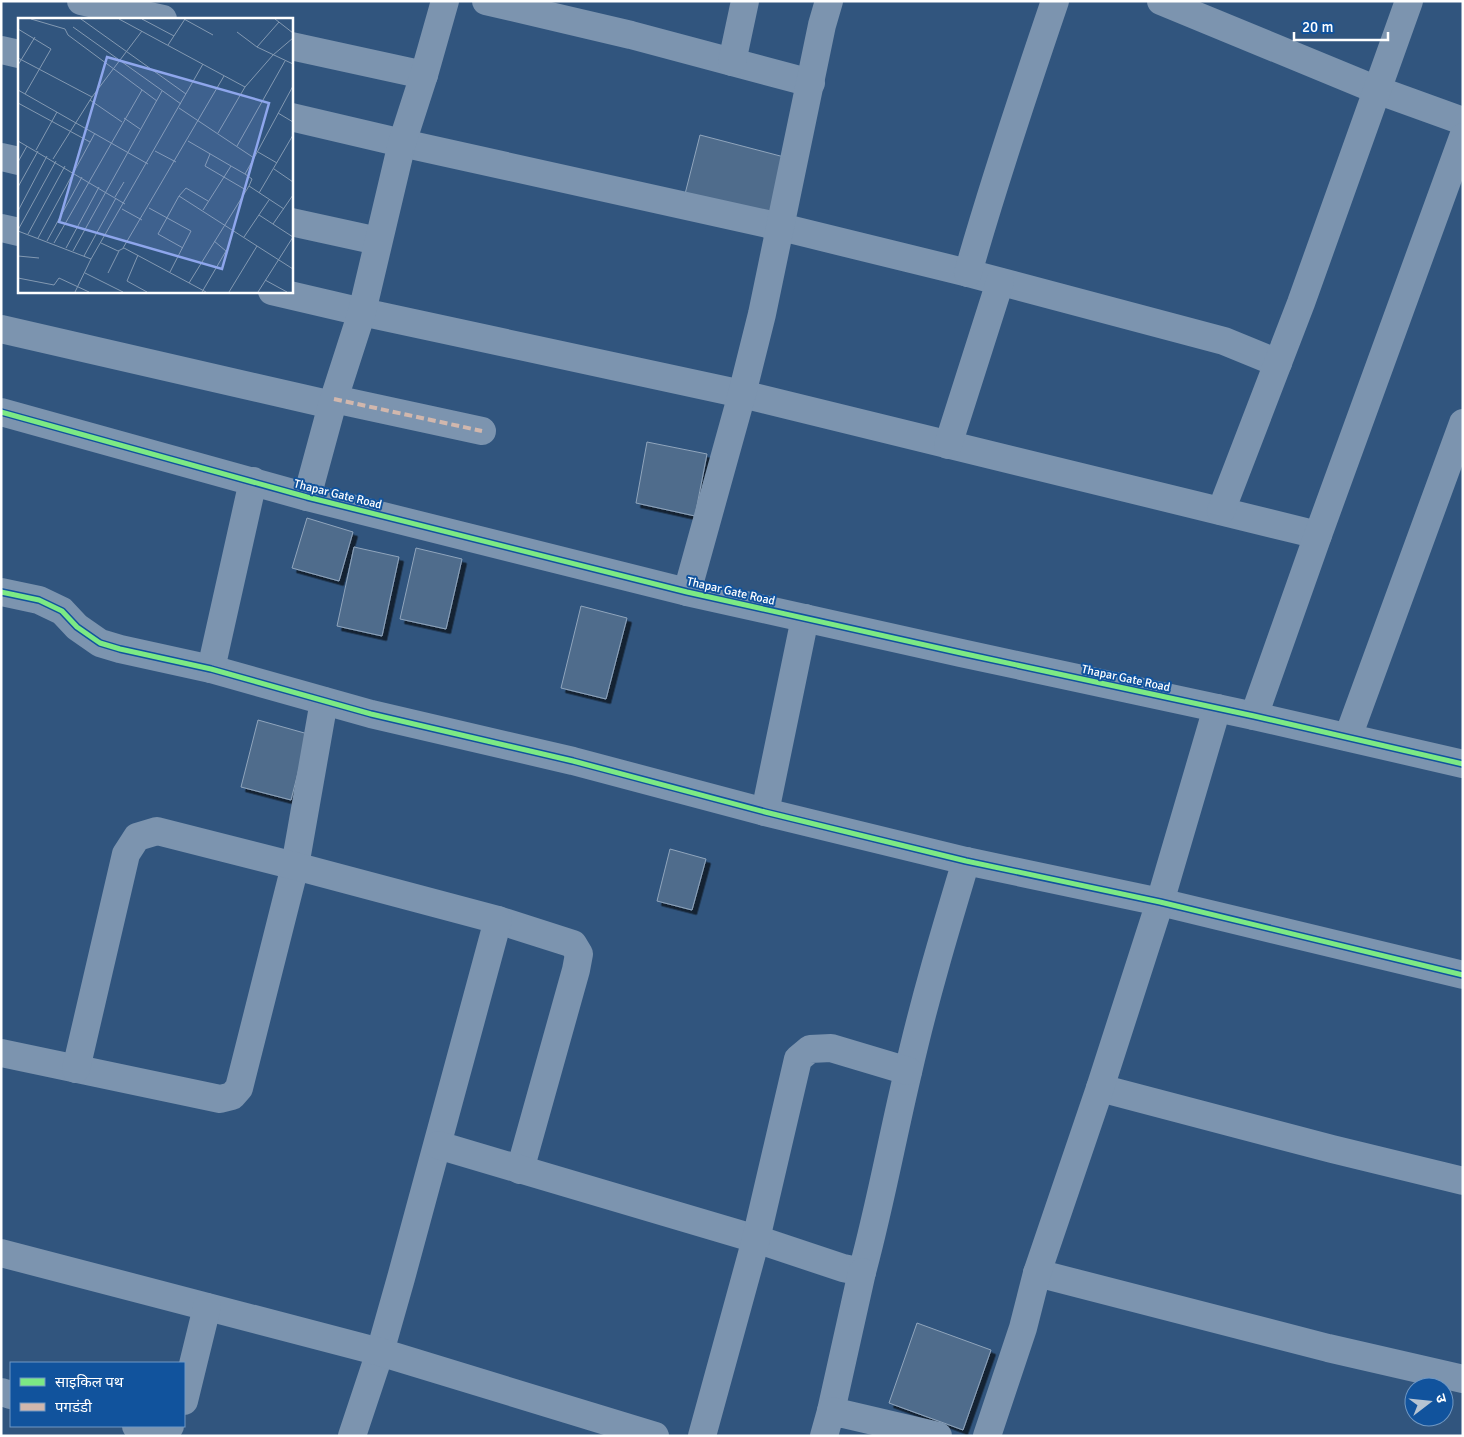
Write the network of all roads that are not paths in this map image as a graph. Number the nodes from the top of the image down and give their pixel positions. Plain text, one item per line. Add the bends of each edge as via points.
1 (81, 1) edge
2 (444, 1) edge
3 (486, 1) edge
4 (745, 1) edge
5 (829, 1) edge
6 (1055, 1) edge
7 (1161, 1) edge
8 (1409, 1) edge
9 (158, 18) edge
10 (292, 46) edge
11 (1, 50) edge
12 (18, 54) edge
13 (732, 62) junction
14 (424, 75) junction
15 (810, 83) junction
16 (1377, 90) junction
17 (292, 117) edge
18 (1463, 121) edge
19 (1463, 137) edge
20 (402, 143) junction
21 (1, 157) edge
22 (18, 161) edge
23 (292, 222) edge
24 (781, 227) junction
25 (1, 228) edge
26 (18, 232) edge
27 (378, 241) junction
28 (968, 273) junction
29 (1000, 282) junction
30 (276, 292) edge
31 (362, 312) junction
32 (1, 329) edge
33 (1278, 363) junction
34 (742, 394) junction
35 (333, 402) junction
36 (1, 412) edge
37 (1463, 423) edge
38 (482, 431) dead end
39 (948, 445) junction
40 (254, 482) junction
41 (307, 497) junction
42 (1221, 511) junction
43 (1318, 535) junction
44 (1, 592) edge
45 (687, 592) junction
46 (805, 618) junction
47 (211, 670) junction
48 (324, 701) junction
49 (1217, 708) junction
50 (1254, 716) junction
51 (1348, 737) junction
52 (1463, 764) edge
53 (764, 812) junction
54 (966, 860) junction
55 (295, 866) junction
56 (1160, 902) junction
57 (498, 920) junction
58 (1463, 975) edge
59 (1, 1053) edge
60 (76, 1069) junction
61 (908, 1071) junction
62 (1100, 1088) junction
63 (438, 1145) junction
64 (520, 1170) junction
65 (1463, 1181) edge
66 (756, 1239) junction
67 (1, 1253) edge
68 (862, 1272) junction
69 (1037, 1273) junction
70 (207, 1307) junction
71 (380, 1352) junction
72 (1463, 1379) edge
73 (185, 1396) edge
74 (827, 1423) edge
75 (140, 1427) edge
76 (166, 1427) edge
77 (352, 1436) edge
78 (655, 1436) edge
79 (702, 1436) edge
80 (938, 1436) edge
81 (987, 1436) edge

1 - 9 street
2 - 14 street
3 - 13 street
4 - 13 street
5 - 15 street
6 - 28 street via 1010,130
7 - 16 street
8 - 16 street
10 - 14 street
11 - 12 street
13 - 15 street
14 - 20 street
15 - 24 street
16 - 18 street
16 - 33 street
17 - 20 street
19 - 43 street
20 - 24 street
20 - 27 street
21 - 22 street
23 - 27 street
24 - 28 street
24 - 34 street
25 - 26 street
27 - 31 street
28 - 29 street
29 - 33 street via 1224,341
29 - 39 street
30 - 31 street
31 - 34 street
31 - 35 street
32 - 35 street
33 - 42 street
34 - 39 street
34 - 45 street
35 - 38 street
35 - 41 street
36 - 40 street, Thapar Gate Road
37 - 51 street
39 - 42 street
40 - 41 street, Thapar Gate Road
40 - 47 street
41 - 45 street, Thapar Gate Road
42 - 43 street
43 - 50 street
44 - 47 street via 40,600 62,611 77,627 100,643
45 - 46 street, Thapar Gate Road
46 - 49 street, Thapar Gate Road
46 - 53 street
47 - 48 street
48 - 53 street via 573,761
48 - 55 street
49 - 50 street, Thapar Gate Road
49 - 56 street
50 - 51 street, Thapar Gate Road
51 - 52 street, Thapar Gate Road
53 - 54 street
54 - 56 street
54 - 61 street
55 - 57 street
55 - 60 street via 239,1088 232,1096 220,1099
55 - 60 street via 157,831 137,837 126,854
56 - 58 street
56 - 62 street
57 - 63 street
57 - 64 street via 573,944 579,954
59 - 60 street
61 - 66 street via 831,1048 810,1049 798,1059
61 - 68 street
62 - 65 street
62 - 69 street
63 - 64 street
63 - 71 street
64 - 66 street
66 - 68 street
66 - 79 street
67 - 70 street
68 - 74 street
69 - 72 street via 1328,1348
69 - 81 street via 1023,1328
70 - 71 street
70 - 73 street
71 - 77 street
71 - 78 street
74 - 80 street
75 - 76 street via 152,1430

